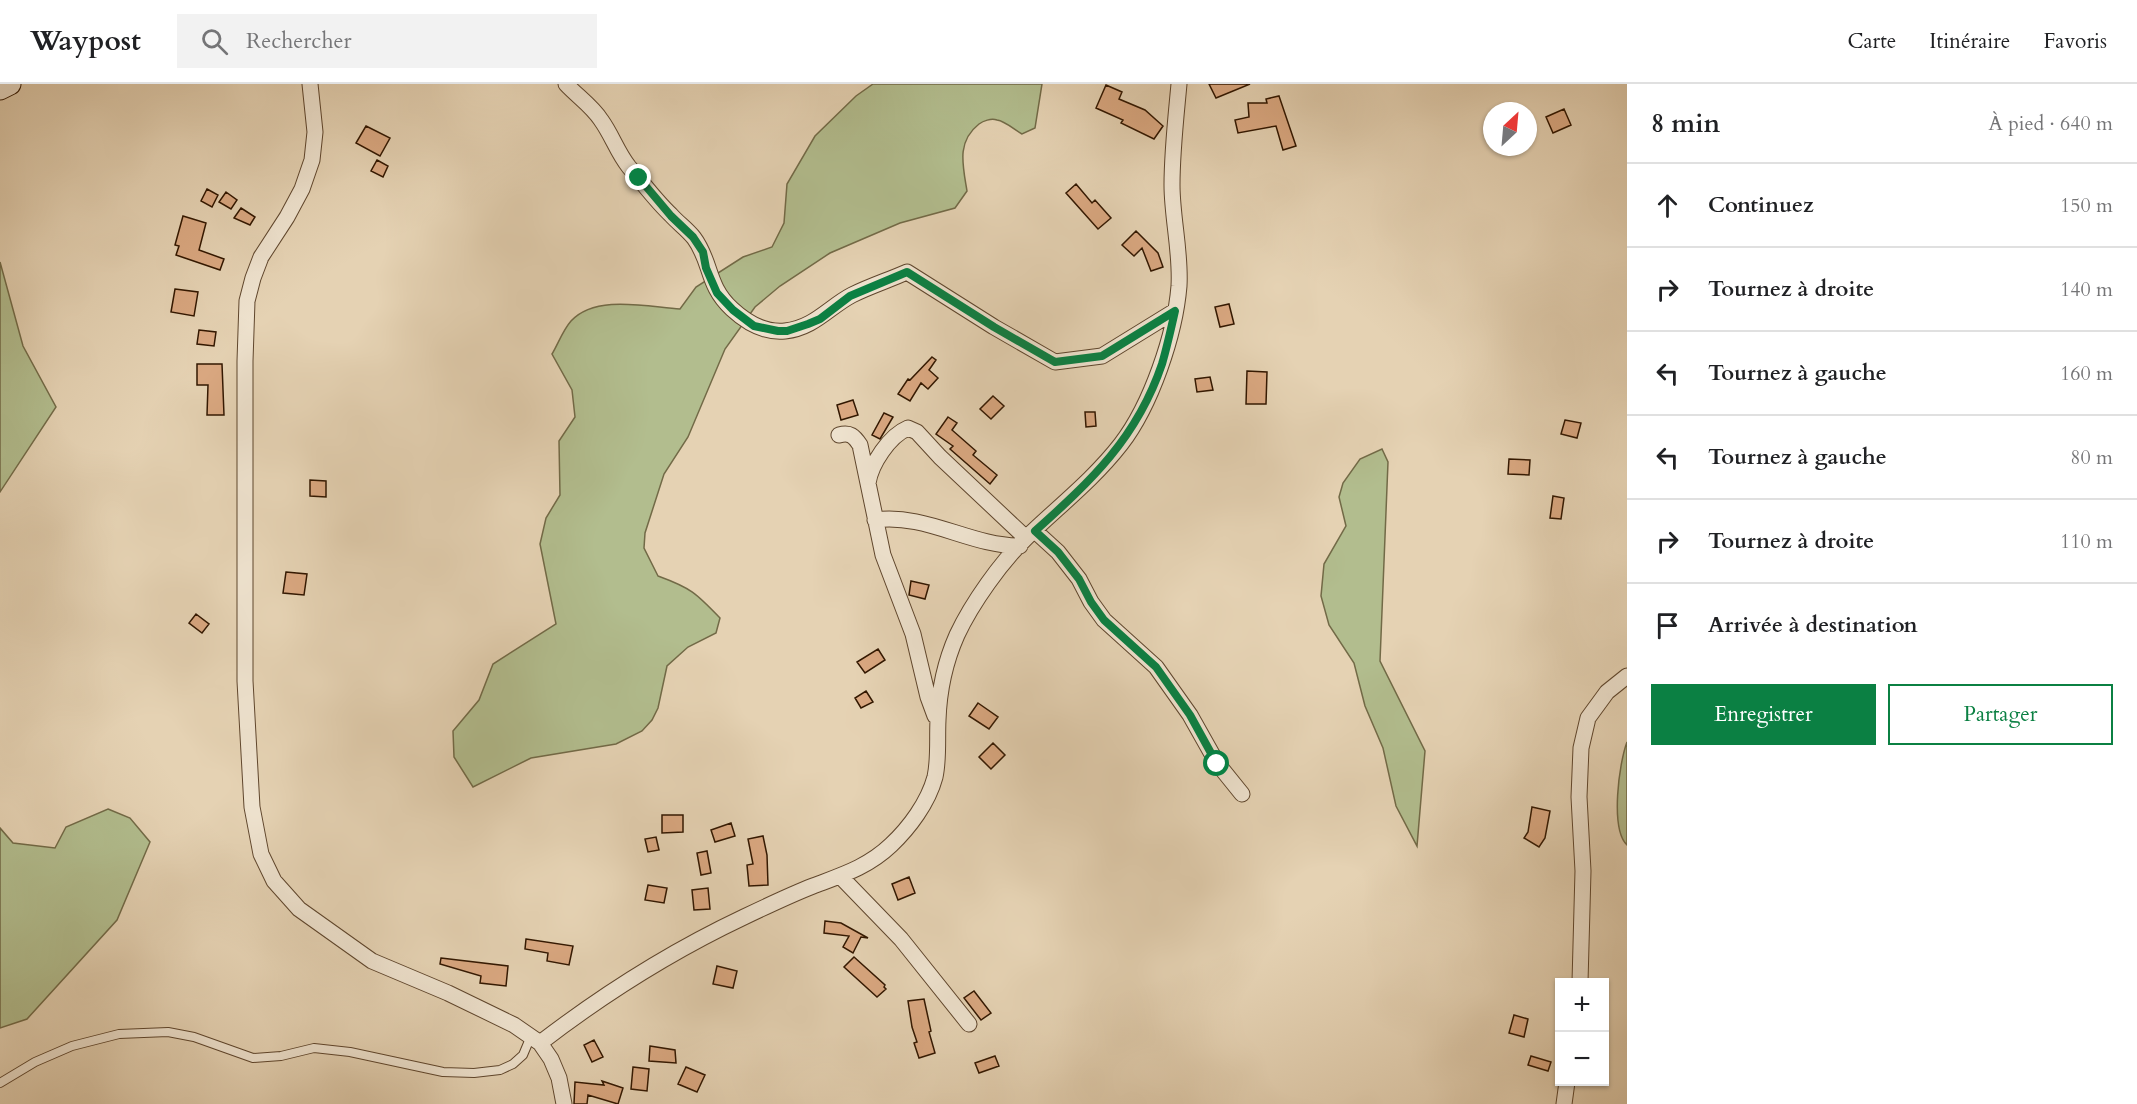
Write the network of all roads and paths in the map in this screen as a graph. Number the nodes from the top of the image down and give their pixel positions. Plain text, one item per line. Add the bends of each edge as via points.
1 (10, 84) edge
2 (310, 84) edge
3 (566, 84) edge
4 (1179, 84) edge
5 (0, 89) edge
6 (1175, 311) junction
7 (838, 435) dead end
8 (868, 483) junction
9 (875, 520) junction
10 (1027, 538) junction
11 (1627, 676) edge
12 (938, 722) junction
13 (1242, 794) dead end
14 (841, 877) junction
15 (1580, 978) edge
16 (969, 1024) dead end
17 (535, 1040) junction
18 (0, 1083) edge
19 (1566, 1086) edge
20 (564, 1104) edge
21 (1564, 1104) edge

1 - 5 street
2 - 17 street via 315,132 312,160 297,198 261,257 247,301 245,681 252,807 261,854 274,881 299,909 372,961 448,993 514,1025
3 - 6 street via 601,119 628,165 693,237 703,252 717,293 754,326 787,331 808,324 850,296 907,272 1055,362 1102,356
4 - 6 street via 1172,186 1179,284
6 - 10 street via 1162,364 1123,442 1086,484
7 - 8 street via 846,432 860,445
8 - 9 street
8 - 10 street via 885,449 908,428 917,432
9 - 10 street via 916,522 1001,546
9 - 12 street
10 - 12 street via 973,603 957,636 946,663
10 - 13 street via 1058,552 1104,620 1156,667 1190,715 1217,764
11 - 15 street via 1607,692 1588,718 1581,748
12 - 14 street via 935,777 915,818 868,865
14 - 16 street via 901,939
14 - 17 street via 769,905 677,951
17 - 18 lane via 513,1064 474,1073 443,1072 314,1048 253,1058 168,1032 119,1034 72,1046
17 - 20 street via 551,1059
19 - 21 street

